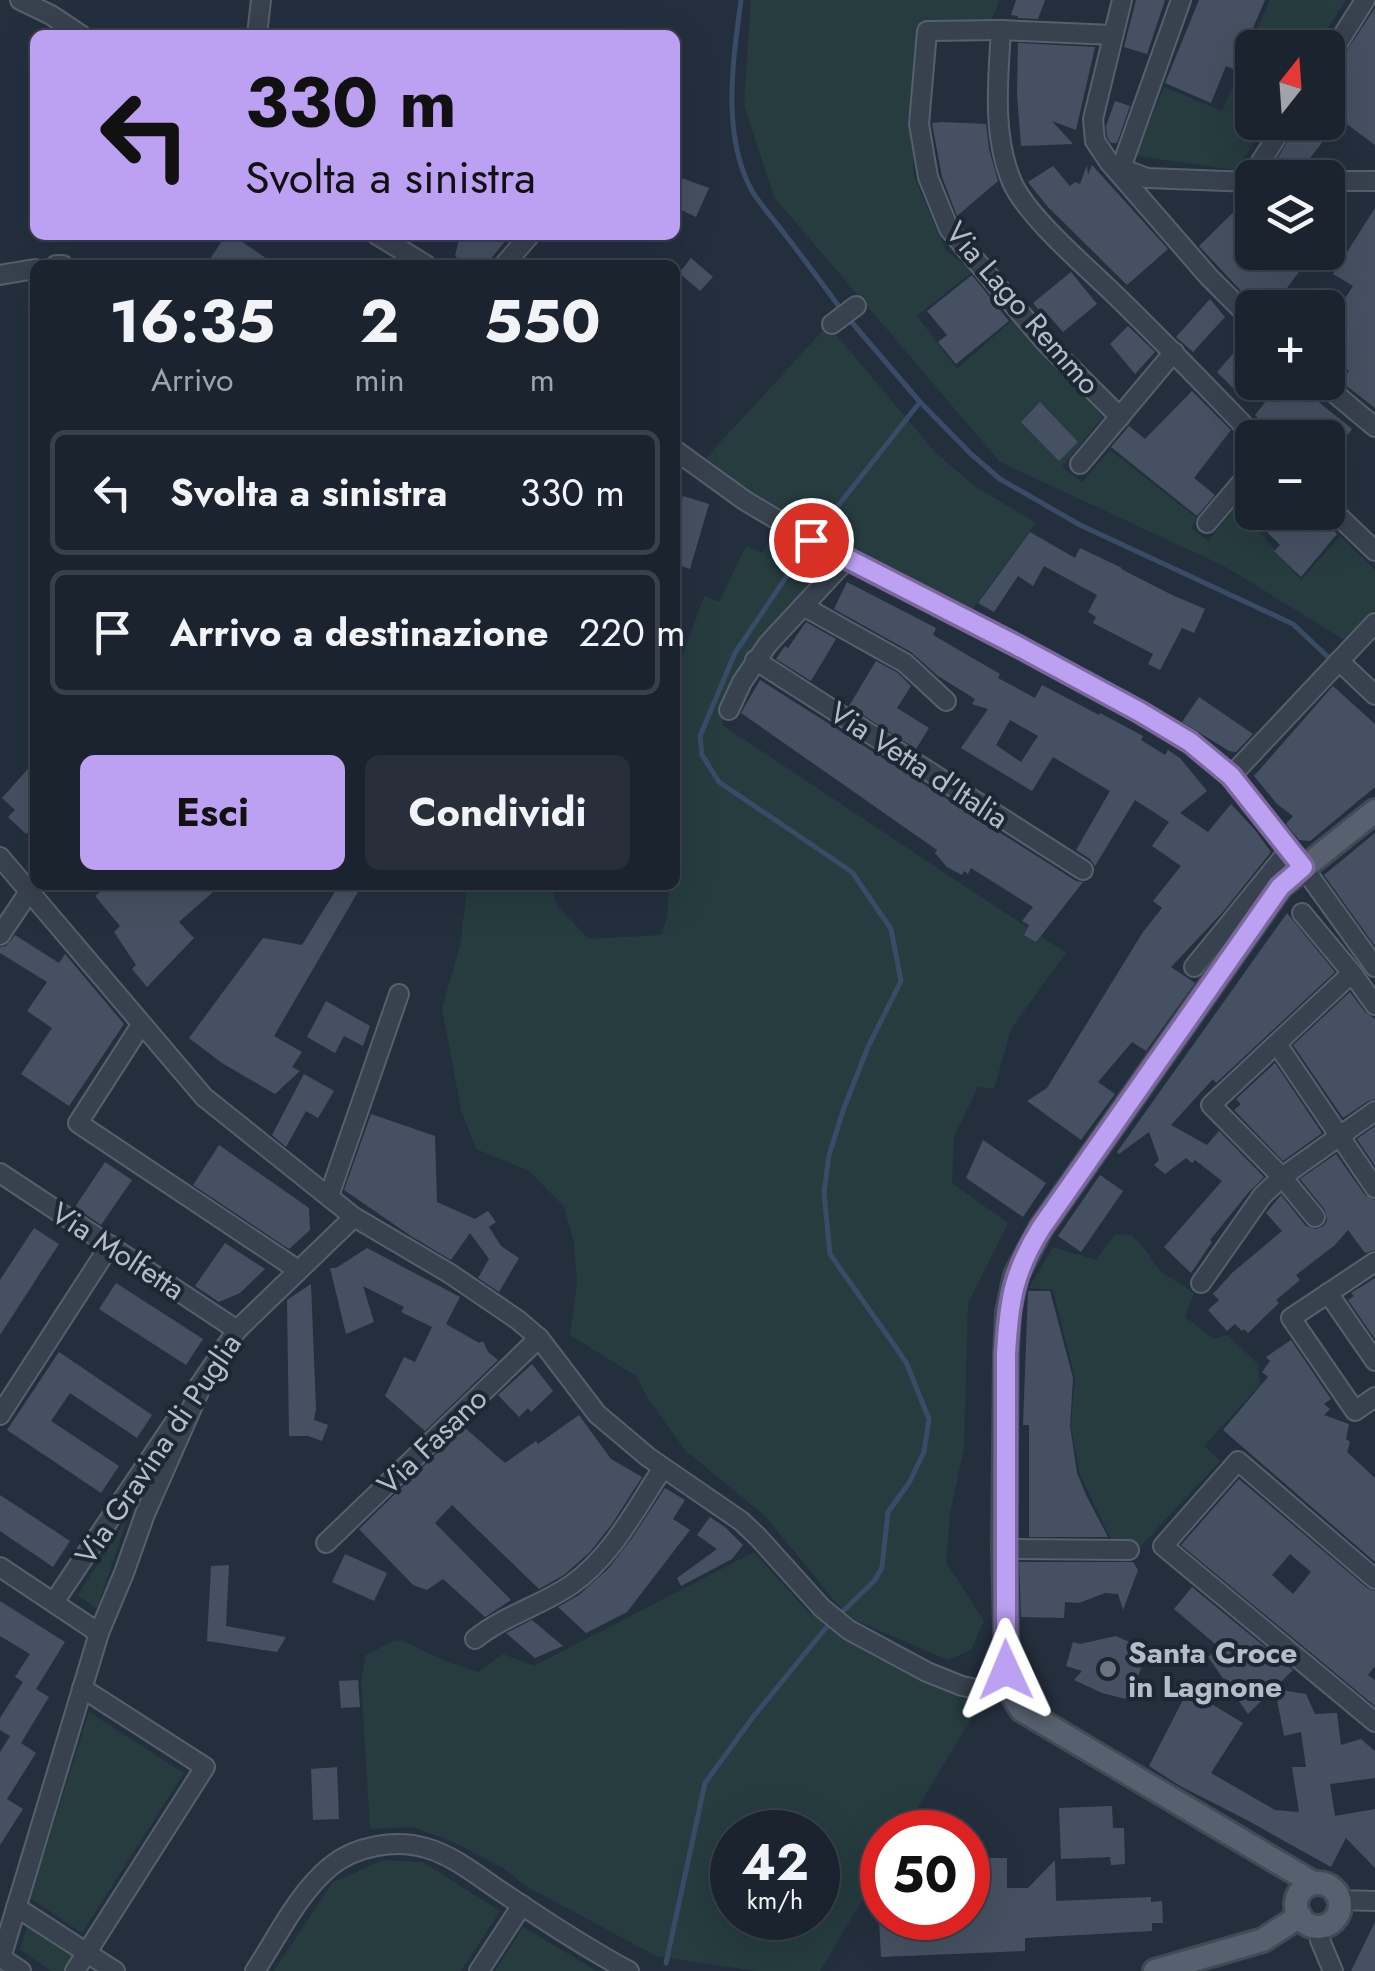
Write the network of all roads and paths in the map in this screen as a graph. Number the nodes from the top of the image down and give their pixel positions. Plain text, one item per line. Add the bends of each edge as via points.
1 (20, 0) edge
2 (261, 0) edge
3 (1122, 0) edge
4 (1181, 0) edge
5 (1365, 0) edge
6 (74, 30) edge
7 (258, 30) edge
8 (1001, 30) junction
9 (1345, 31) edge
10 (1112, 35) junction
11 (1115, 166) junction
12 (1375, 180) edge
13 (1235, 181) edge
14 (1345, 181) edge
15 (385, 240) edge
16 (526, 240) edge
17 (418, 260) edge
18 (508, 260) edge
19 (30, 270) edge
20 (0, 275) edge
21 (1235, 303) edge
22 (856, 306) dead end
23 (832, 324) dead end
24 (1174, 352) junction
25 (1343, 400) edge
26 (1120, 417) junction
27 (1239, 420) edge
28 (1375, 427) edge
29 (680, 453) edge
30 (1080, 464) dead end
31 (1235, 490) edge
32 (1345, 522) edge
33 (1207, 523) dead end
34 (1375, 551) edge
35 (847, 559) junction
36 (803, 606) junction
37 (1375, 624) edge
38 (755, 660) junction
39 (1340, 660) junction
40 (1375, 695) edge
41 (946, 700) dead end
42 (729, 710) dead end
43 (1231, 776) junction
44 (1375, 811) edge
45 (0, 857) edge
46 (1296, 858) junction
47 (1082, 870) dead end
48 (30, 892) junction
49 (1302, 914) dead end
50 (0, 935) edge
51 (1194, 967) dead end
52 (1375, 967) edge
53 (1352, 973) junction
54 (398, 994) dead end
55 (1375, 1005) edge
56 (142, 1025) junction
57 (1277, 1044) junction
58 (1375, 1111) edge
59 (1340, 1136) junction
60 (0, 1173) edge
61 (1282, 1177) junction
62 (1375, 1188) edge
63 (329, 1196) junction
64 (354, 1216) junction
65 (1315, 1217) dead end
66 (110, 1246) junction
67 (1375, 1262) edge
68 (298, 1270) junction
69 (1201, 1283) dead end
70 (1328, 1293) junction
71 (237, 1330) junction
72 (539, 1338) junction
73 (1375, 1361) edge
74 (205, 1378) junction
75 (1375, 1397) edge
76 (0, 1415) edge
77 (662, 1468) junction
78 (326, 1543) dead end
79 (1004, 1549) junction
80 (1129, 1550) dead end
81 (0, 1567) edge
82 (1375, 1579) edge
83 (54, 1602) junction
84 (99, 1633) junction
85 (474, 1639) dead end
86 (1008, 1686) junction
87 (82, 1688) junction
88 (1375, 1722) edge
89 (1340, 1900) junction
90 (1375, 1901) edge
91 (522, 1906) junction
92 (1307, 1906) junction
93 (16, 1907) junction
94 (86, 1952) junction
95 (0, 1957) edge
96 (21, 1971) edge
97 (75, 1971) edge
98 (115, 1971) edge
99 (255, 1971) edge
100 (479, 1971) edge
101 (629, 1971) edge
102 (1155, 1971) edge
103 (1333, 1971) edge

1 - 6 street
2 - 7 street
3 - 10 street
4 - 11 street
5 - 9 street
8 - 10 street
8 - 24 street via 998,121 1010,179 1060,242
8 - 26 street, Via Lago Remmo via 927,30 918,124 928,177 948,228
10 - 11 street via 1092,125
11 - 13 street via 1147,178
11 - 21 street
12 - 14 street
15 - 17 street
16 - 18 street
19 - 20 street
22 - 23 street
24 - 26 street
24 - 27 street
25 - 28 street
26 - 30 street
29 - 35 street via 744,500
31 - 33 street
32 - 34 street
35 - 36 street
35 - 43 street via 1140,712
36 - 38 street
36 - 41 street via 904,662
37 - 39 street
38 - 42 street
38 - 47 street, Via Vetta d'Italia
39 - 40 street
39 - 43 street
43 - 46 street
44 - 46 main road
45 - 48 street
46 - 51 street
46 - 52 street
46 - 79 main road via 1041,1228 1016,1275 1006,1354
48 - 50 street
48 - 56 street
49 - 53 street
53 - 55 street
53 - 57 street
54 - 63 street
56 - 63 street via 204,1097
56 - 68 street via 78,1123
57 - 59 street
57 - 61 street via 1212,1105
58 - 59 street
59 - 61 street
59 - 62 street
60 - 66 street, Via Molfetta
61 - 65 street
61 - 69 street
63 - 64 street
64 - 68 street, Via Gravina di Puglia
64 - 72 street
66 - 71 street, Via Molfetta
66 - 76 street
67 - 70 street
68 - 71 street, Via Gravina di Puglia
70 - 73 street
70 - 75 street via 1291,1318 1355,1410
71 - 74 street, Via Gravina di Puglia
72 - 77 street via 597,1414
72 - 78 street, Via Fasano
74 - 83 street, Via Gravina di Puglia
74 - 84 street
77 - 85 street via 604,1557 570,1586
77 - 86 street via 741,1522 850,1630 962,1686
79 - 80 street
79 - 86 main road
81 - 83 street
82 - 88 street via 1238,1461 1163,1546
83 - 84 street
84 - 87 street
86 - 92 main road via 1022,1710 1266,1856
87 - 93 street
87 - 94 street via 205,1768
89 - 90 street
89 - 92 main road via 1327,1884
89 - 92 main road via 1331,1923
91 - 99 street via 425,1847 368,1848 342,1858 311,1885
91 - 100 street
91 - 101 street
92 - 102 main road via 1263,1940
92 - 103 street
93 - 94 street
93 - 95 street
94 - 97 street
94 - 98 street
95 - 96 street

